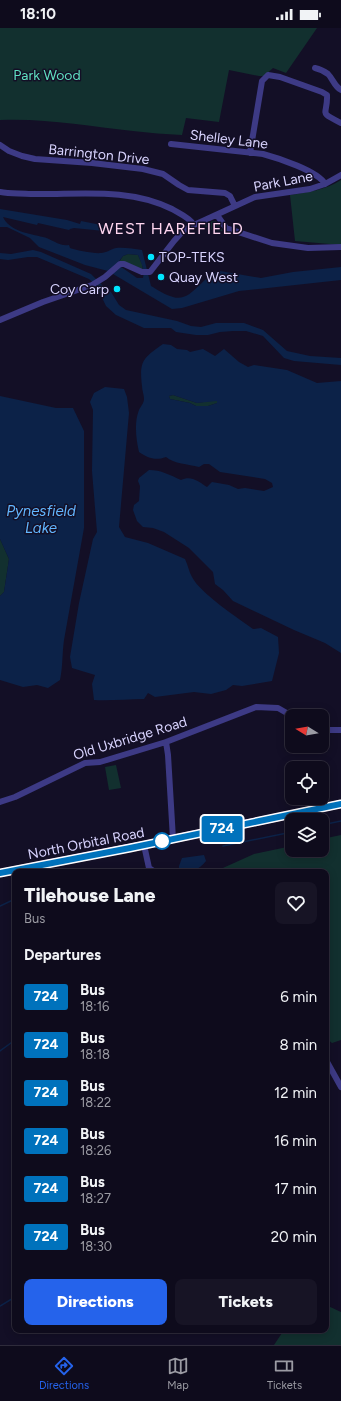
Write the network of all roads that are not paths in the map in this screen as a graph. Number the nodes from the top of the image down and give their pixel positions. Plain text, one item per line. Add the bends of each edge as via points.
1 (315, 68) dead end
2 (341, 90) edge
3 (341, 123) edge
4 (171, 144) dead end
5 (0, 145) edge
6 (250, 153) junction
7 (341, 175) edge
8 (325, 184) junction
9 (0, 192) edge
10 (235, 206) junction
11 (217, 215) junction
12 (194, 225) junction
13 (341, 247) edge
14 (0, 320) edge
15 (285, 712) edge
16 (329, 730) edge
17 (341, 730) edge
18 (166, 742) junction
19 (0, 802) edge
20 (341, 804) edge
21 (173, 839) junction
22 (144, 845) junction
23 (21, 869) edge
24 (150, 869) edge
25 (12, 871) edge
26 (0, 873) edge
27 (329, 1065) edge
28 (341, 1087) edge

1 - 2 street via 330,75
3 - 6 street via 326,115 324,111 327,95 268,75 262,81
4 - 6 street, Shelley Lane
5 - 10 street, Barrington Drive via 9,151 35,159 143,168 163,174 188,190 225,193 230,196
6 - 8 street, Shelley Lane via 273,157 314,173
7 - 8 street, Park Lane
8 - 10 street, Park Lane via 255,197
9 - 12 street via 126,195 167,207 189,218
10 - 11 street, Park Lane
11 - 12 street, Park Lane
11 - 13 street via 226,228 272,243 308,248
12 - 14 street, Park Lane via 183,231 156,266 146,272 120,264 93,284
15 - 18 street, Old Uxbridge Road via 278,708 256,707
16 - 17 street
18 - 19 street, Old Uxbridge Road via 100,762 85,763
18 - 21 street
20 - 21 main road, North Orbital Road
21 - 22 main road, North Orbital Road
22 - 23 main road, North Orbital Road
22 - 24 street
25 - 26 main road, North Orbital Road
27 - 28 street

